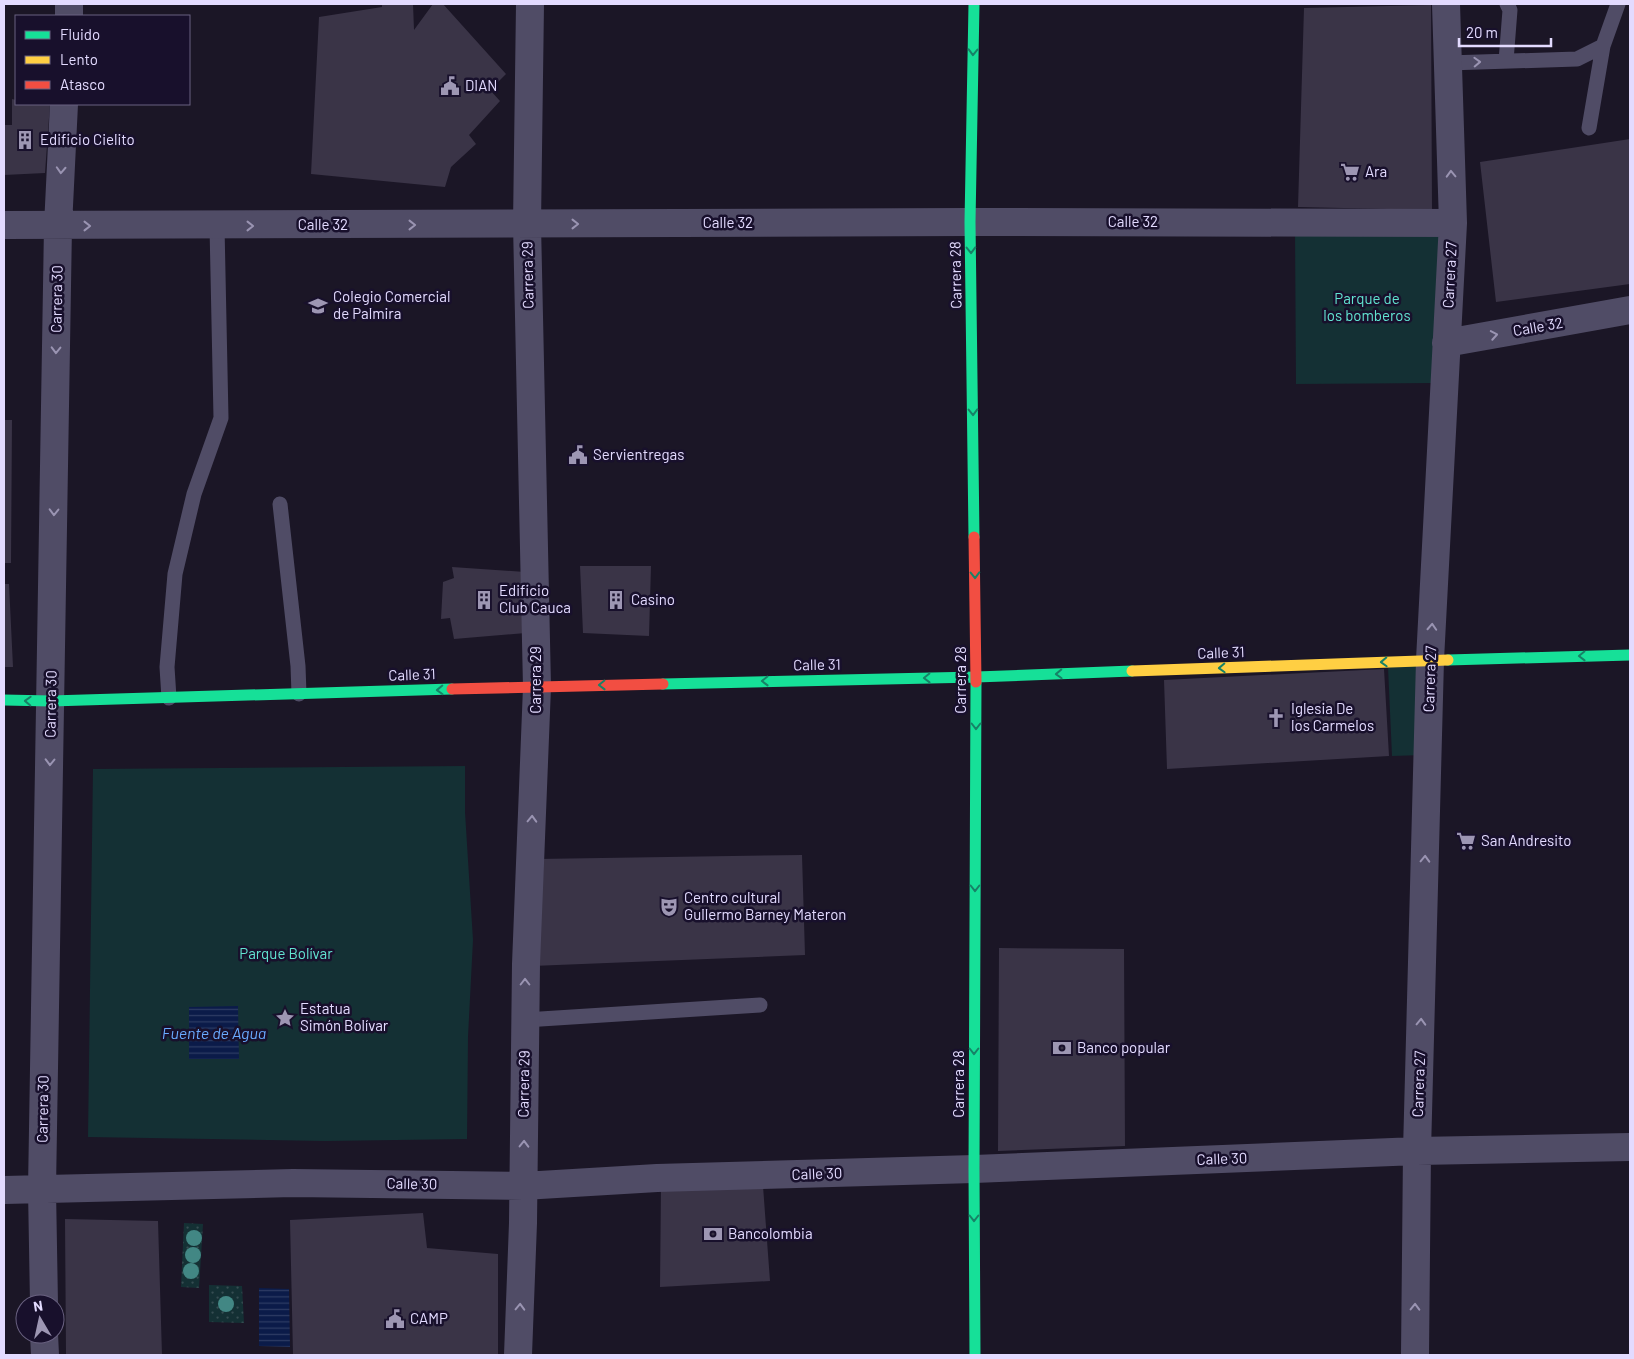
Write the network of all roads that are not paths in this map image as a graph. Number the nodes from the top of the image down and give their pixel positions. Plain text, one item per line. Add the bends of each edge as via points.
1 (530, 4) edge
2 (974, 4) edge
3 (1446, 4) edge
4 (1507, 4) edge
5 (1618, 4) edge
6 (1603, 46) junction
7 (1506, 61) junction
8 (1448, 63) junction
9 (64, 105) edge
10 (1589, 128) dead end
11 (970, 222) junction
12 (1453, 222) junction
13 (527, 224) junction
14 (4, 225) edge
15 (58, 226) junction
16 (217, 226) junction
17 (1630, 310) edge
18 (1446, 343) junction
19 (280, 504) dead end
20 (1630, 655) edge
21 (1430, 660) junction
22 (976, 677) junction
23 (538, 687) junction
24 (299, 694) junction
25 (169, 698) junction
26 (4, 700) edge
27 (51, 701) junction
28 (760, 1005) dead end
29 (525, 1020) junction
30 (1630, 1147) edge
31 (1417, 1151) junction
32 (974, 1169) junction
33 (523, 1186) junction
34 (42, 1188) junction
35 (4, 1190) edge
36 (44, 1294) edge
37 (518, 1355) edge
38 (974, 1355) edge
39 (1415, 1355) edge

1 - 13 street, Carrera 29
2 -> 11 main road, Carrera 28
3 - 8 street, Carrera 27
4 - 7 lane via 1510,10
5 - 6 lane
6 - 7 lane via 1577,59
6 - 10 lane
8 -> 7 lane
12 -> 8 street, Carrera 27
9 -> 15 street, Carrera 30
11 - 12 street, Calle 32
13 -> 11 street, Calle 32
11 -> 22 main road, Carrera 28
12 - 18 street, Carrera 27
16 -> 13 street, Calle 32
13 - 23 street, Carrera 29
14 - 15 street, Calle 32
15 -> 16 street, Calle 32
15 -> 27 street, Carrera 30
16 - 25 lane via 221,418 194,494 176,574 167,667
18 -> 17 street, Calle 32
21 -> 18 street, Carrera 27
19 - 24 lane
20 -> 21 main road, Calle 31
21 -> 22 main road, Calle 31
31 -> 21 street, Carrera 27
22 -> 23 main road, Calle 31
22 -> 32 main road, Carrera 28
23 -> 24 main road, Calle 31
29 -> 23 street, Carrera 29
24 - 25 main road, Calle 31
25 - 27 main road, Calle 31
27 -> 26 main road, Calle 31
27 -> 34 street, Carrera 30
28 - 29 lane
33 -> 29 street, Carrera 29
30 - 31 street, Calle 30
31 - 32 street, Calle 30
39 -> 31 street, Carrera 27
32 - 33 street, Calle 30 via 657,1178
32 -> 38 main road, Carrera 28
33 - 34 street, Calle 30 via 293,1183
37 -> 33 street, Carrera 29
34 - 35 street, Calle 30
34 - 36 street, Carrera 30

